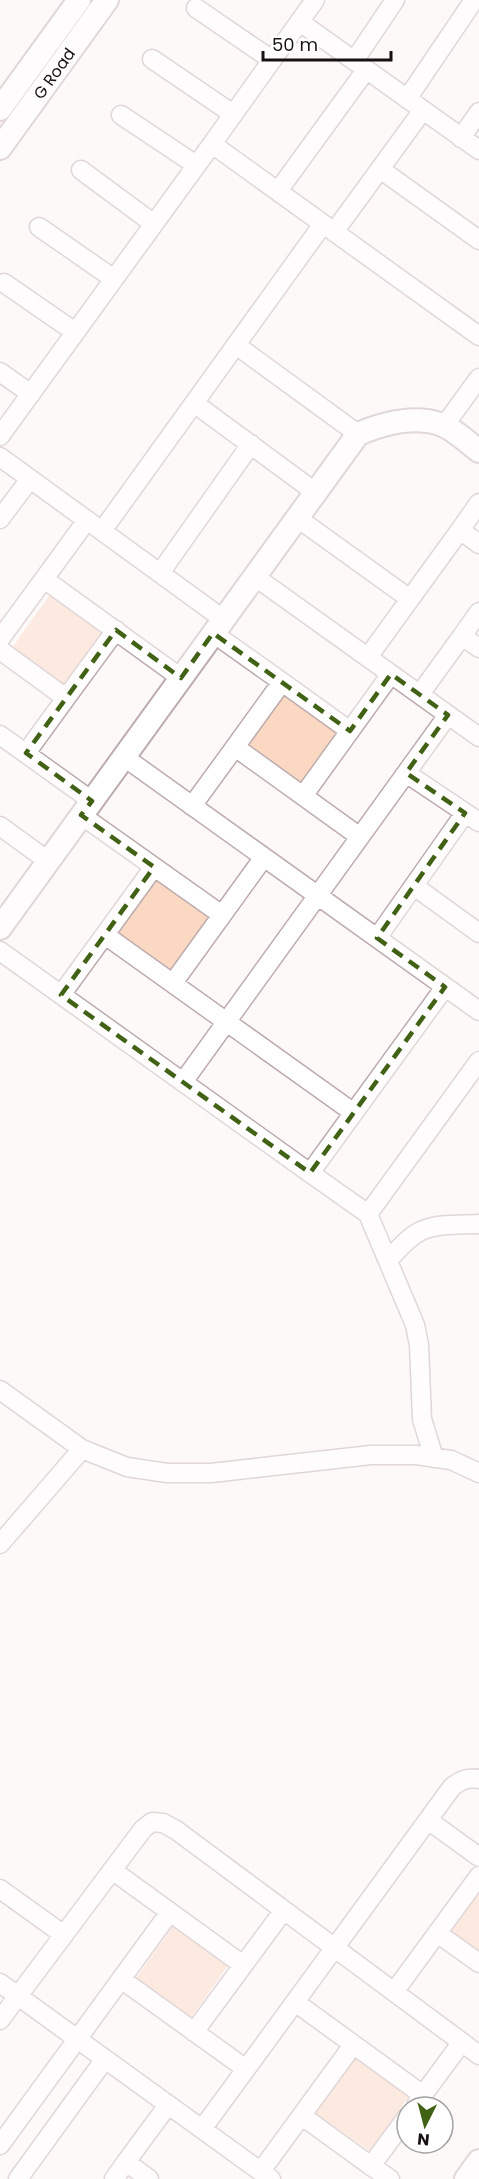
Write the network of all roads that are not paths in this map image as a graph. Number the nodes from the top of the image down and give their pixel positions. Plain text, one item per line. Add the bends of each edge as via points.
1 (80, 0) edge
2 (107, 0) edge
3 (314, 0) edge
4 (394, 0) edge
5 (474, 0) edge
6 (196, 8) dead end
7 (300, 22) junction
8 (152, 59) dead end
9 (272, 60) junction
10 (360, 65) junction
11 (407, 99) junction
12 (0, 109) edge
13 (423, 110) junction
14 (479, 112) edge
15 (233, 114) junction
16 (121, 115) dead end
17 (461, 138) junction
18 (212, 144) junction
19 (0, 148) edge
20 (479, 150) edge
21 (196, 165) junction
22 (380, 169) junction
23 (81, 170) dead end
24 (278, 191) junction
25 (154, 224) junction
26 (39, 227) dead end
27 (329, 228) junction
28 (479, 240) edge
29 (114, 279) junction
30 (4, 283) dead end
31 (75, 332) junction
32 (479, 336) edge
33 (236, 345) junction
34 (0, 372) edge
35 (479, 378) edge
36 (31, 394) junction
37 (194, 403) junction
38 (444, 426) junction
39 (358, 434) junction
40 (0, 436) edge
41 (251, 444) junction
42 (479, 450) edge
43 (0, 457) edge
44 (30, 479) junction
45 (315, 492) junction
46 (479, 503) edge
47 (296, 517) junction
48 (0, 519) edge
49 (94, 526) junction
50 (460, 530) junction
51 (479, 544) edge
52 (160, 573) junction
53 (254, 576) junction
54 (44, 579) junction
55 (410, 599) junction
56 (479, 612) edge
57 (218, 626) junction
58 (116, 630) junction
59 (462, 636) junction
60 (0, 639) edge
61 (479, 648) edge
62 (0, 650) edge
63 (368, 657) junction
64 (391, 674) junction
65 (181, 678) junction
66 (282, 682) junction
67 (420, 694) junction
68 (66, 698) junction
69 (448, 715) junction
70 (350, 731) junction
71 (0, 735) edge
72 (479, 737) edge
73 (235, 747) junction
74 (26, 753) junction
75 (123, 757) junction
76 (406, 773) junction
77 (303, 796) junction
78 (192, 806) junction
79 (86, 808) junction
80 (472, 818) edge
81 (0, 826) edge
82 (360, 837) junction
83 (264, 858) junction
84 (48, 861) junction
85 (154, 867) junction
86 (414, 886) junction
87 (318, 896) junction
88 (222, 915) junction
89 (0, 928) edge
90 (478, 929) edge
91 (105, 934) junction
92 (377, 938) junction
93 (0, 951) edge
94 (173, 983) junction
95 (445, 987) junction
96 (61, 995) junction
97 (479, 1011) edge
98 (226, 1022) junction
99 (479, 1061) edge
100 (183, 1082) junction
101 (354, 1113) junction
102 (310, 1173) junction
103 (368, 1214) junction
104 (479, 1224) edge
105 (388, 1260) junction
106 (0, 1390) edge
107 (81, 1449) junction
108 (434, 1458) junction
109 (479, 1473) edge
110 (0, 1544) edge
111 (479, 1779) edge
112 (428, 1820) junction
113 (479, 1857) edge
114 (112, 1870) junction
115 (479, 1876) edge
116 (0, 1889) edge
117 (284, 1910) junction
118 (170, 1912) junction
119 (437, 1933) junction
120 (63, 1935) junction
121 (335, 1948) junction
122 (479, 1963) edge
123 (243, 1965) junction
124 (122, 1979) junction
125 (0, 1983) edge
126 (394, 1992) junction
127 (18, 1996) junction
128 (294, 2002) junction
129 (0, 2020) edge
130 (194, 2032) junction
131 (78, 2039) junction
132 (462, 2042) junction
133 (353, 2045) junction
134 (479, 2055) edge
135 (105, 2059) junction
136 (246, 2069) junction
137 (411, 2095) edge
138 (422, 2095) edge
139 (168, 2105) junction
140 (302, 2115) junction
141 (202, 2129) junction
142 (395, 2133) edge
143 (0, 2145) edge
144 (479, 2161) edge
145 (126, 2162) junction
146 (371, 2166) junction
147 (266, 2175) edge
148 (18, 2179) edge
149 (114, 2179) edge
150 (149, 2179) edge
151 (390, 2179) edge
152 (466, 2179) edge

1 - 12 street, G Road
2 - 19 street, G Road
3 - 7 street
4 - 10 street
5 - 11 street
6 - 9 street
7 - 9 street
7 - 10 street
8 - 15 street
9 - 15 street
10 - 11 street
10 - 24 street
11 - 13 street
13 - 17 street
13 - 22 street
14 - 17 street
15 - 18 street
16 - 21 street
17 - 20 street
18 - 21 street
18 - 24 street
21 - 25 street
22 - 27 street
22 - 28 street
23 - 25 street
24 - 27 street
25 - 29 street
26 - 29 street
27 - 32 street
27 - 33 street
29 - 31 street
30 - 31 street
31 - 36 street
33 - 37 street
33 - 39 street
34 - 36 street
35 - 38 street
36 - 40 street
37 - 41 street
37 - 49 street
38 - 39 street via 421,420 399,421
38 - 42 street
39 - 45 street
41 - 45 street
41 - 52 street
43 - 44 street
44 - 48 street
44 - 49 street
45 - 47 street
46 - 50 street
47 - 53 street
47 - 55 street
49 - 52 street
49 - 54 street
50 - 51 street
50 - 55 street
52 - 57 street
53 - 57 street
53 - 63 street
54 - 58 street
54 - 60 street
55 - 63 street
56 - 59 street
57 - 65 street
57 - 66 street
58 - 65 street
58 - 68 street
59 - 61 street
59 - 67 street
62 - 68 street
63 - 64 street
64 - 67 street
64 - 70 street
65 - 75 street
66 - 70 street
66 - 73 street
67 - 69 street
68 - 74 street
69 - 72 street
69 - 76 street
70 - 77 street
71 - 74 street
73 - 77 street
73 - 78 street
74 - 79 street
75 - 78 street
75 - 79 street
76 - 80 street
76 - 82 street
77 - 82 street
78 - 83 street
79 - 84 street
79 - 85 street
80 - 86 street
81 - 84 street
82 - 87 street
83 - 87 street
83 - 88 street
84 - 89 street
85 - 88 street
85 - 91 street
86 - 90 street
86 - 92 street
87 - 92 street
87 - 98 street
88 - 94 street
91 - 94 street
91 - 96 street
92 - 95 street
93 - 96 street
94 - 98 street
95 - 97 street
95 - 101 street
96 - 100 street
98 - 100 street
98 - 101 street
99 - 103 street
100 - 102 street
101 - 102 street
102 - 103 street
103 - 105 street
104 - 105 street via 431,1227 411,1237
105 - 108 street via 415,1325 422,1419
106 - 107 street
107 - 108 street via 127,1467 167,1473 211,1473 371,1455
107 - 110 street
108 - 109 street via 451,1460
111 - 112 street via 460,1781 452,1787
112 - 113 street
112 - 121 street
114 - 117 street via 143,1829 152,1822 163,1823
114 - 118 street
114 - 120 street
115 - 119 street
116 - 120 street
117 - 121 street
117 - 123 street
118 - 123 street
118 - 124 street
119 - 122 street
119 - 126 street
120 - 127 street
121 - 126 street
121 - 128 street
123 - 130 street
124 - 130 street
124 - 131 street
125 - 127 street
126 - 132 street
127 - 129 street
127 - 131 street
128 - 133 street
128 - 136 street
130 - 136 street
131 - 135 street
131 - 143 street
132 - 134 street
132 - 138 street
133 - 137 street
133 - 140 street
135 - 139 street
135 - 148 street
136 - 141 street
139 - 141 street
139 - 145 street
140 - 146 street
140 - 147 street
141 - 147 street
142 - 146 street
144 - 152 street
145 - 149 street
145 - 150 street
146 - 151 street

